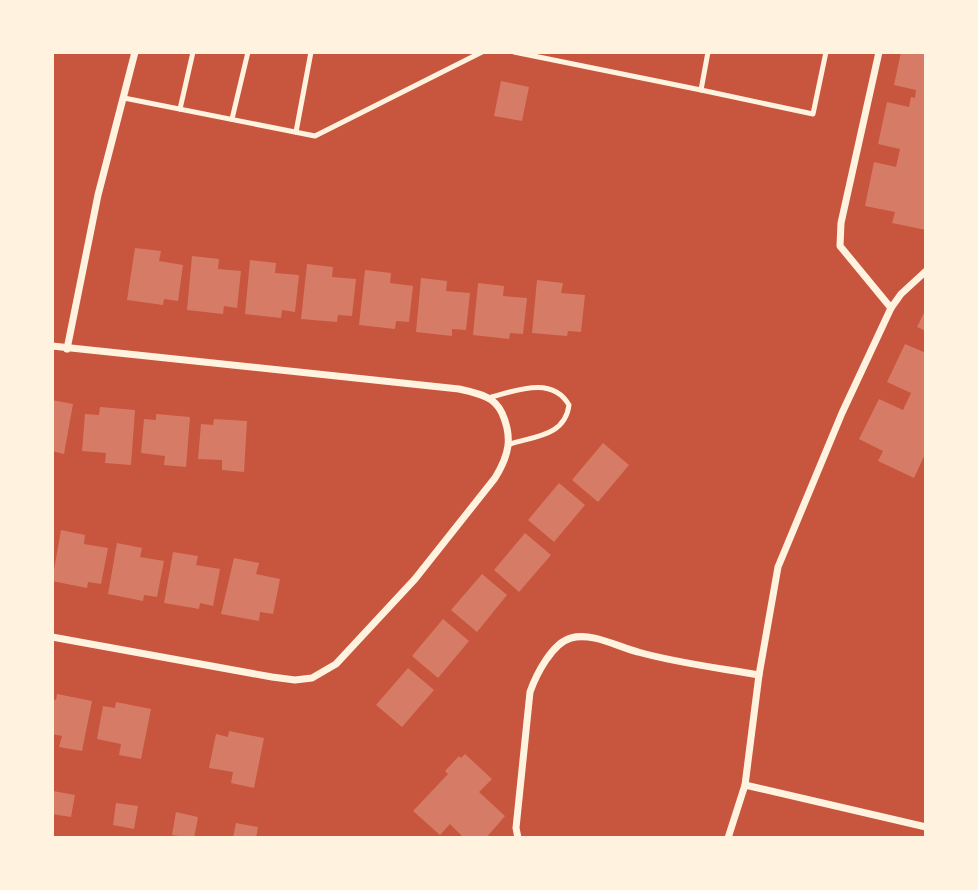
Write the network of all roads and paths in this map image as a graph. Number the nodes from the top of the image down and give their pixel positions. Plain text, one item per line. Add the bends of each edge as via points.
1 (135, 52) edge
2 (193, 52) edge
3 (248, 52) edge
4 (311, 52) edge
5 (482, 52) edge
6 (514, 52) edge
7 (708, 52) edge
8 (826, 52) edge
9 (879, 52) edge
10 (701, 90) junction
11 (124, 98) junction
12 (180, 109) junction
13 (232, 120) junction
14 (296, 132) junction
15 (926, 271) edge
16 (891, 308) junction
17 (52, 346) edge
18 (67, 349) junction
19 (488, 398) junction
20 (510, 444) junction
21 (52, 637) edge
22 (759, 675) junction
23 (745, 785) junction
24 (926, 827) edge
25 (518, 838) edge
26 (728, 838) edge

1 - 11 street
2 - 12 lane
3 - 13 lane
4 - 14 lane
5 - 14 lane via 315,136
6 - 10 lane
7 - 10 lane
8 - 10 lane via 813,114
9 - 16 street via 841,223 840,246
11 - 12 lane
11 - 18 street via 98,195
12 - 13 lane
13 - 14 lane
15 - 16 street
16 - 22 street via 778,567
17 - 18 street
18 - 19 street via 459,389
19 - 20 street via 508,426
19 - 20 lane via 547,386 569,405 562,425
20 - 21 street via 495,478 415,579 336,664 312,678 272,677
22 - 23 street
22 - 25 street via 639,652 592,638 569,638 537,673 530,692
23 - 24 street
23 - 26 street

